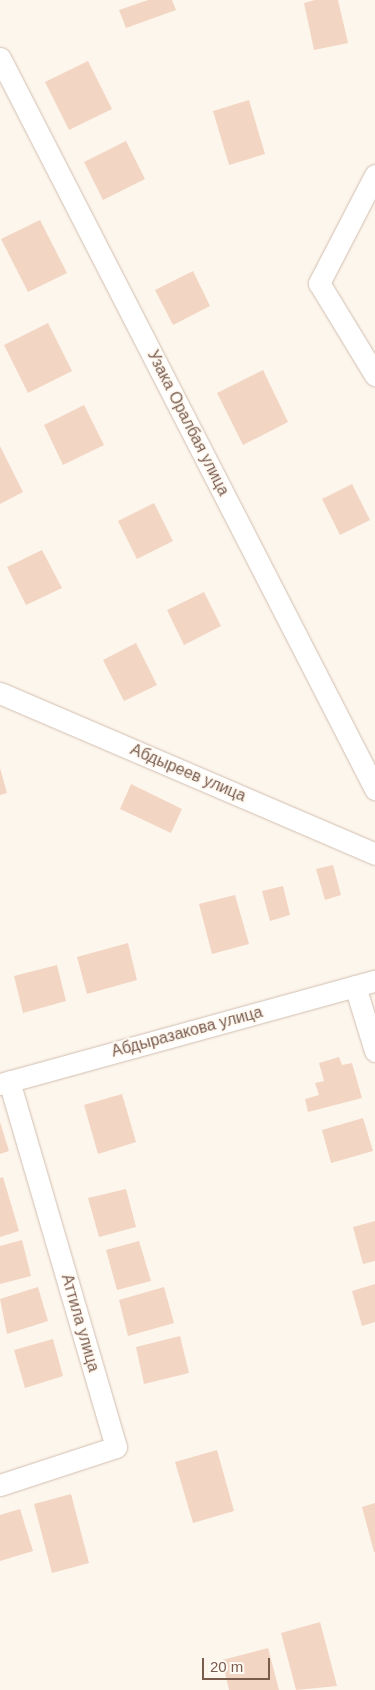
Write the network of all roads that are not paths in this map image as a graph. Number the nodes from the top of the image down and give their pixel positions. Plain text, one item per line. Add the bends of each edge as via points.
1 (0, 58) edge
2 (375, 175) edge
3 (375, 375) edge
4 (0, 693) edge
5 (375, 788) edge
6 (375, 854) edge
7 (365, 983) edge
8 (375, 1051) edge
9 (5, 1082) edge
10 (0, 1485) edge

1 - 5 street, Узака Оралбая улица
2 - 3 street via 318,283
4 - 6 street, Абдыреев улица
7 - 8 street
7 - 9 street, Абдыразакова улица
9 - 10 street, Аттила улица via 116,1447

